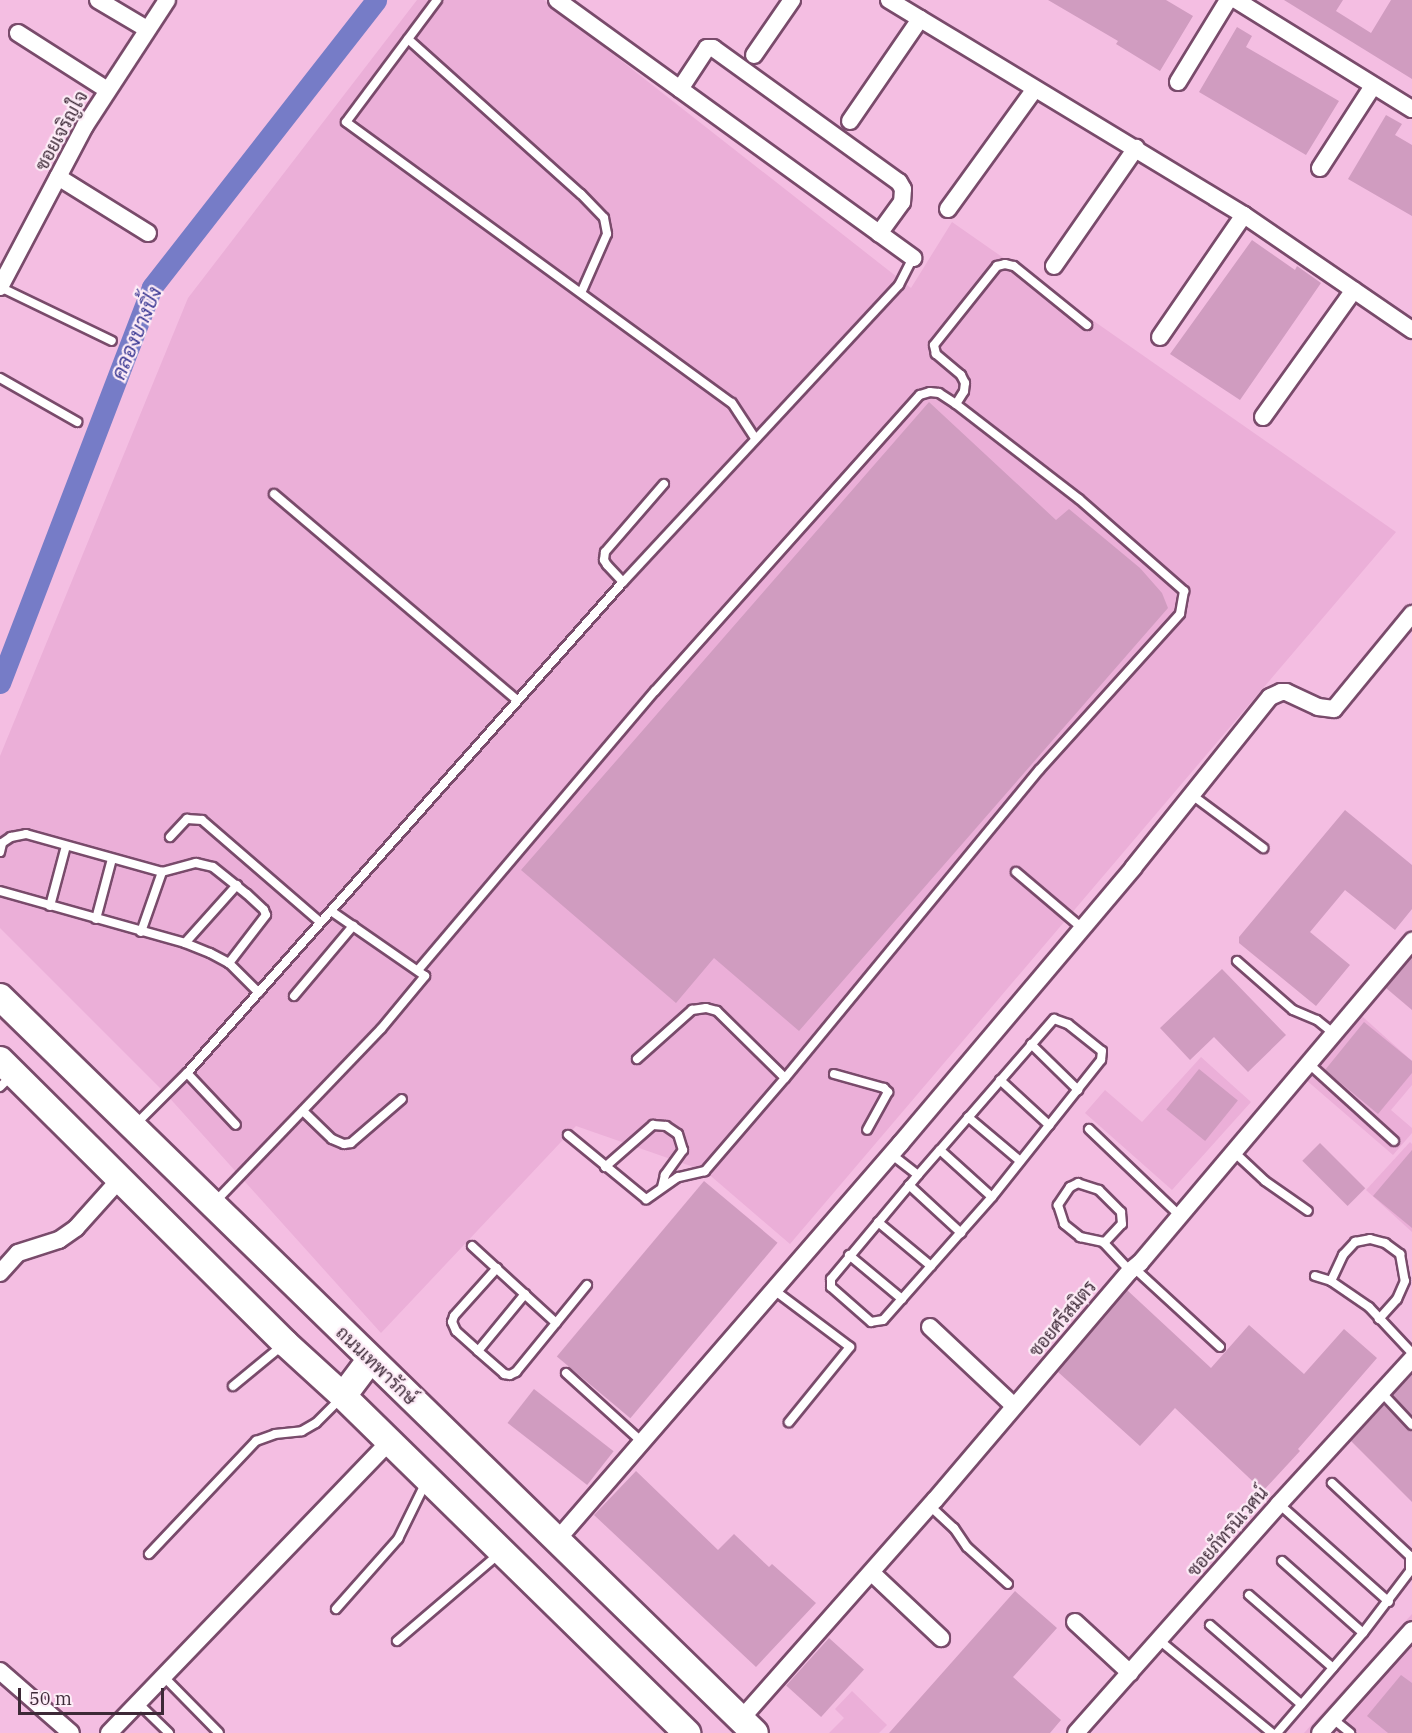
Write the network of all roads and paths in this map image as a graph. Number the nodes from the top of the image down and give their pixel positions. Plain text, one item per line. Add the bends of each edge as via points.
1 (98, 0) edge
2 (167, 0) edge
3 (437, 0) edge
4 (556, 0) edge
5 (792, 0) edge
6 (889, 0) edge
7 (1228, 0) edge
8 (1236, 0) edge
9 (920, 19) junction
10 (147, 28) junction
11 (18, 33) dead end
12 (408, 39) junction
13 (754, 55) dead end
14 (1178, 82) dead end
15 (1373, 87) junction
16 (680, 89) junction
17 (107, 90) junction
18 (1034, 90) junction
19 (1412, 109) edge
20 (850, 121) dead end
21 (1136, 148) junction
22 (1320, 168) dead end
23 (58, 177) junction
24 (948, 209) dead end
25 (1244, 215) junction
26 (148, 233) dead end
27 (879, 234) junction
28 (913, 258) joint
29 (1054, 266) dead end
30 (0, 287) edge
31 (1354, 290) junction
32 (581, 293) junction
33 (1087, 325) dead end
34 (1412, 330) edge
35 (1160, 337) dead end
36 (112, 341) dead end
37 (0, 378) edge
38 (956, 404) junction
39 (1263, 417) dead end
40 (77, 422) dead end
41 (755, 438) junction
42 (664, 484) dead end
43 (274, 494) dead end
44 (623, 582) junction
45 (1412, 614) edge
46 (518, 700) junction
47 (1192, 795) junction
48 (170, 837) dead end
49 (66, 846) junction
50 (1263, 848) dead end
51 (0, 852) edge
52 (112, 859) junction
53 (162, 872) junction
54 (1016, 872) dead end
55 (237, 885) junction
56 (0, 891) edge
57 (50, 906) junction
58 (331, 910) junction
59 (96, 919) junction
60 (320, 922) junction
61 (353, 926) junction
62 (1082, 928) junction
63 (141, 932) junction
64 (1412, 941) edge
65 (185, 944) junction
66 (1237, 961) dead end
67 (229, 963) junction
68 (418, 970) junction
69 (259, 993) junction
70 (294, 996) dead end
71 (0, 997) edge
72 (1333, 1033) junction
73 (1031, 1044) junction
74 (637, 1059) dead end
75 (1308, 1063) junction
76 (187, 1073) junction
77 (4, 1074) edge
78 (834, 1074) dead end
79 (785, 1078) junction
80 (1000, 1080) junction
81 (1078, 1089) junction
82 (402, 1099) dead end
83 (303, 1111) junction
84 (968, 1117) junction
85 (236, 1125) dead end
86 (1049, 1125) junction
87 (132, 1127) junction
88 (1089, 1129) dead end
89 (867, 1130) dead end
90 (568, 1135) dead end
91 (1394, 1141) dead end
92 (940, 1150) junction
93 (1234, 1152) junction
94 (891, 1155) junction
95 (1020, 1161) junction
96 (605, 1167) junction
97 (918, 1175) junction
98 (120, 1179) junction
99 (909, 1185) junction
100 (662, 1187) junction
101 (992, 1197) junction
102 (212, 1205) junction
103 (1308, 1211) dead end
104 (1179, 1215) junction
105 (878, 1222) junction
106 (961, 1233) junction
107 (1104, 1243) junction
108 (472, 1246) dead end
109 (849, 1255) junction
110 (931, 1266) junction
111 (497, 1268) junction
112 (1131, 1269) junction
113 (0, 1273) edge
114 (1315, 1276) dead end
115 (1331, 1281) junction
116 (586, 1286) dead end
117 (774, 1290) junction
118 (525, 1294) junction
119 (902, 1299) junction
120 (1379, 1319) junction
121 (556, 1323) junction
122 (930, 1328) dead end
123 (285, 1343) junction
124 (1220, 1347) dead end
125 (478, 1351) junction
126 (1412, 1353) edge
127 (1412, 1359) edge
128 (369, 1360) junction
129 (566, 1373) dead end
130 (233, 1386) dead end
131 (1381, 1392) junction
132 (343, 1396) junction
133 (1014, 1406) junction
134 (789, 1422) dead end
135 (1412, 1425) edge
136 (389, 1442) junction
137 (642, 1442) junction
138 (427, 1479) junction
139 (1332, 1483) dead end
140 (1279, 1504) junction
141 (930, 1506) junction
142 (557, 1540) junction
143 (502, 1552) junction
144 (149, 1554) dead end
145 (1282, 1561) dead end
146 (872, 1573) junction
147 (1008, 1584) dead end
148 (1249, 1595) dead end
149 (1389, 1602) junction
150 (336, 1609) dead end
151 (1075, 1622) dead end
152 (1210, 1625) dead end
153 (1412, 1630) edge
154 (1364, 1633) junction
155 (940, 1638) dead end
156 (1159, 1640) junction
157 (397, 1641) dead end
158 (1334, 1668) junction
159 (0, 1671) edge
160 (1130, 1673) junction
161 (164, 1677) junction
162 (138, 1703) junction
163 (1300, 1704) junction
164 (1333, 1719) junction
165 (748, 1726) edge
166 (71, 1733) edge
167 (110, 1733) edge
168 (169, 1733) edge
169 (219, 1733) edge
170 (687, 1733) edge
171 (1076, 1733) edge
172 (1272, 1733) edge
173 (1277, 1733) edge
174 (1320, 1733) edge
175 (1350, 1733) edge

1 - 10 street
2 - 10 street, ซอยเจริญใจ
3 - 12 lane
4 - 16 street
5 - 13 street
6 - 9 street
7 - 14 street
8 - 15 street
9 - 18 street
9 - 20 street
10 - 17 street, ซอยเจริญใจ
11 - 17 street
12 - 32 lane via 604,218 607,234
12 - 32 lane via 346,122
15 - 19 street
15 - 22 street
16 - 27 street
16 - 27 street via 707,48 713,48 899,182 902,202
17 - 23 street, ซอยเจริญใจ
18 - 21 street
18 - 24 street
21 - 25 street
21 - 29 street
23 - 26 street
23 - 30 street, ซอยเจริญใจ
25 - 31 street
25 - 35 street
27 - 28 street
28 - 41 lane via 899,285
30 - 36 lane
31 - 34 street
31 - 39 street
32 - 41 lane via 732,403
33 - 38 lane via 1014,266 997,266 934,345 936,354 965,382
37 - 40 lane
38 - 68 lane via 939,393 920,395 655,691
38 - 79 lane via 1088,507 1184,591 1184,601 1180,614 1039,770
41 - 44 lane
42 - 44 lane via 605,552 607,565
43 - 46 lane
44 - 46 lane
45 - 47 street via 1334,709 1318,707 1286,692 1270,697
46 - 58 lane
47 - 50 lane
47 - 62 street
48 - 60 lane via 188,819 202,820
49 - 51 lane via 17,834 2,843
49 - 52 lane
49 - 57 lane
52 - 53 lane
52 - 59 lane
53 - 55 lane via 203,863
53 - 63 lane
54 - 62 lane
55 - 65 lane
55 - 67 lane via 266,915
56 - 57 lane
57 - 59 lane
58 - 60 lane
58 - 61 lane
59 - 63 lane
60 - 69 lane
61 - 68 lane
61 - 70 lane
62 - 94 street
63 - 65 lane
64 - 72 street, ซอยศรีสมิตร
65 - 67 lane
66 - 72 lane via 1293,1010 1317,1020
67 - 69 lane
68 - 83 lane via 425,976
69 - 76 lane
71 - 87 main road, ถนนเทพารักษ์
72 - 75 street, ซอยศรีสมิตร
73 - 80 lane
73 - 81 lane
73 - 81 lane via 1054,1019 1059,1019 1102,1051 1101,1060
74 - 79 lane via 692,1010 706,1008 717,1011
75 - 91 lane
75 - 93 street, ซอยศรีสมิตร
76 - 85 lane
76 - 87 lane
77 - 98 main road
78 - 89 lane via 888,1092
79 - 100 lane via 705,1171 678,1177
80 - 84 lane
80 - 86 lane
81 - 86 lane
82 - 83 lane via 351,1143 344,1144
83 - 102 lane
84 - 92 lane
84 - 95 lane
86 - 95 lane
87 - 102 main road, ถนนเทพารักษ์
88 - 104 lane
90 - 96 lane
92 - 97 lane
92 - 101 lane
93 - 103 lane
93 - 104 street, ซอยศรีสมิตร
94 - 97 lane
94 - 117 street
95 - 101 lane
96 - 100 lane via 646,1199
96 - 100 lane via 653,1125 666,1126 678,1134 683,1150 665,1175
97 - 99 lane
98 - 113 street via 76,1228 59,1240 18,1253
98 - 123 main road
99 - 105 lane
99 - 106 lane
101 - 106 lane
102 - 128 main road, ถนนเทพารักษ์
104 - 112 street, ซอยศรีสมิตร
105 - 109 lane
105 - 110 lane
106 - 110 lane
107 - 107 lane via 1080,1238 1064,1224 1058,1210 1059,1200 1070,1187 1078,1183 1099,1190 1120,1212 1122,1224
107 - 112 lane
108 - 111 lane
109 - 119 lane
109 - 119 lane via 831,1279 831,1287 871,1322 884,1320
110 - 119 lane
111 - 118 lane
111 - 125 lane via 452,1322 456,1331
112 - 124 lane
112 - 133 street, ซอยศรีสมิตร
114 - 115 lane
115 - 120 lane via 1369,1307
115 - 120 lane via 1343,1255 1355,1242 1370,1239 1385,1243 1400,1254 1405,1281 1397,1299
116 - 121 lane
117 - 134 lane via 850,1347
117 - 137 street
118 - 121 lane
118 - 125 lane
120 - 126 lane
121 - 125 lane via 510,1375
122 - 133 street
123 - 130 lane
123 - 132 main road
127 - 131 street, ซอยภัทรนิเวศน์
128 - 132 main road
128 - 142 main road, ถนนเทพารักษ์
129 - 137 lane
131 - 135 lane
131 - 140 street, ซอยภัทรนิเวศน์
132 - 136 main road
132 - 144 lane via 316,1423 302,1431 256,1441
133 - 141 street, ซอยศรีสมิตร
136 - 138 main road
136 - 161 street
137 - 142 street
138 - 143 main road
138 - 150 lane via 398,1539
139 - 149 lane via 1410,1556 1408,1578
140 - 149 lane
140 - 156 street, ซอยภัทรนิเวศน์
141 - 146 street, ซอยศรีสมิตร
141 - 147 lane
142 - 165 main road, ถนนเทพารักษ์
143 - 157 lane
143 - 170 main road
145 - 154 lane
146 - 155 street
146 - 165 street, ซอยศรีสมิตร
148 - 158 lane
149 - 154 lane
151 - 160 street
152 - 163 lane
153 - 164 street
154 - 158 lane
156 - 160 street, ซอยภัทรนิเวศน์
156 - 172 lane
158 - 163 lane
159 - 166 street
160 - 171 street, ซอยภัทรนิเวศน์
161 - 162 street
161 - 169 lane
162 - 167 street
162 - 168 lane
163 - 173 lane
164 - 174 street
164 - 175 lane

